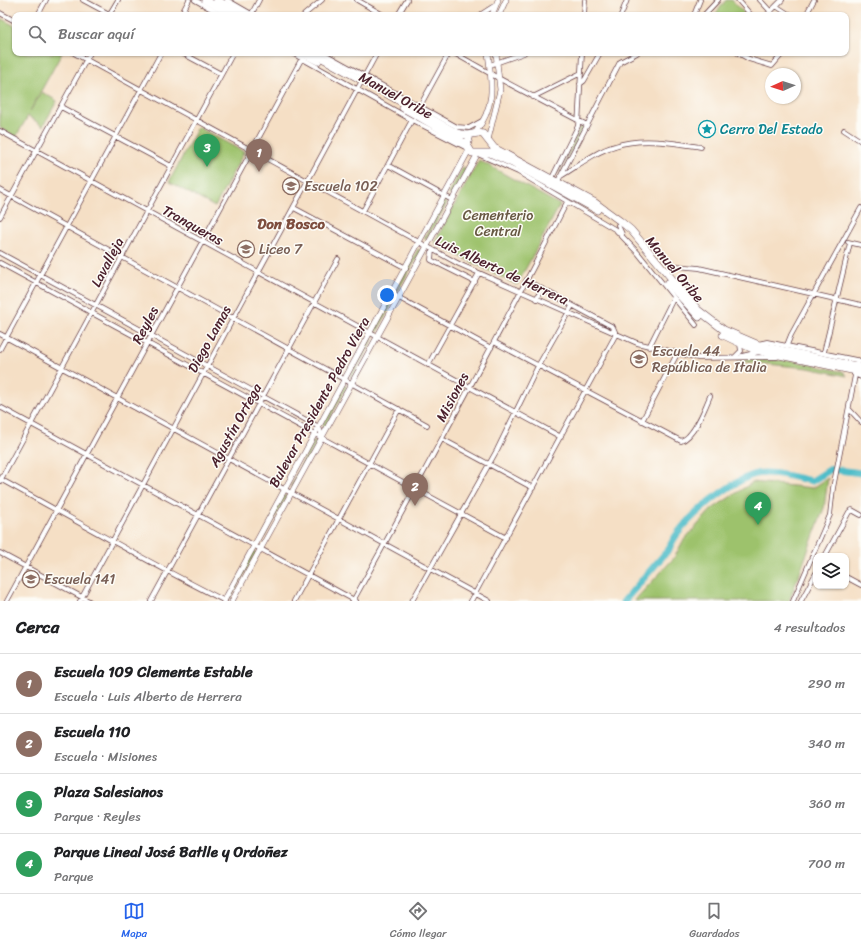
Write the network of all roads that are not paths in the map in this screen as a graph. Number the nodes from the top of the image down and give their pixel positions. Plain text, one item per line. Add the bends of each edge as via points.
1 (46, 0) edge
2 (83, 0) edge
3 (118, 0) edge
4 (189, 0) edge
5 (195, 0) edge
6 (205, 0) edge
7 (217, 0) edge
8 (259, 0) edge
9 (322, 0) edge
10 (357, 0) edge
11 (407, 0) edge
12 (498, 0) edge
13 (506, 0) edge
14 (585, 0) edge
15 (627, 0) edge
16 (700, 0) edge
17 (718, 0) edge
18 (738, 0) edge
19 (760, 0) edge
20 (782, 0) edge
21 (814, 0) edge
22 (494, 6) junction
23 (776, 6) junction
24 (227, 10) edge
25 (40, 12) edge
26 (105, 12) edge
27 (112, 12) edge
28 (183, 12) edge
29 (252, 12) edge
30 (308, 12) edge
31 (378, 12) edge
32 (400, 12) edge
33 (485, 12) edge
34 (493, 12) edge
35 (501, 12) edge
36 (584, 12) edge
37 (622, 12) edge
38 (695, 12) edge
39 (707, 12) edge
40 (748, 12) edge
41 (768, 12) edge
42 (770, 12) edge
43 (785, 12) edge
44 (808, 12) edge
45 (0, 13) edge
46 (12, 19) edge
47 (79, 56) edge
48 (88, 56) edge
49 (159, 56) edge
50 (188, 56) edge
51 (230, 56) edge
52 (302, 56) edge
53 (318, 56) edge
54 (327, 56) edge
55 (375, 56) edge
56 (447, 56) edge
57 (459, 56) edge
58 (488, 56) edge
59 (496, 56) edge
60 (517, 56) edge
61 (582, 56) edge
62 (598, 56) edge
63 (631, 56) edge
64 (743, 56) edge
65 (780, 56) edge
66 (86, 60) junction
67 (497, 64) junction
68 (490, 65) junction
69 (581, 73) junction
70 (221, 74) junction
71 (492, 74) junction
72 (500, 80) junction
73 (361, 82) junction
74 (580, 84) junction
75 (141, 90) junction
76 (533, 97) junction
77 (420, 106) junction
78 (61, 107) junction
79 (196, 120) junction
80 (412, 120) junction
81 (484, 120) junction
82 (578, 121) junction
83 (587, 125) junction
84 (844, 130) dead end
85 (0, 131) edge
86 (473, 134) junction
87 (116, 136) junction
88 (488, 141) junction
89 (861, 141) edge
90 (701, 147) dead end
91 (468, 148) junction
92 (37, 151) junction
93 (252, 151) junction
94 (480, 154) junction
95 (463, 162) junction
96 (388, 165) junction
97 (171, 166) junction
98 (470, 167) junction
99 (90, 181) junction
100 (309, 181) junction
101 (555, 181) junction
102 (0, 190) edge
103 (444, 196) junction
104 (12, 197) junction
105 (452, 200) junction
106 (567, 202) junction
107 (294, 208) junction
108 (861, 208) edge
109 (363, 211) junction
110 (147, 212) junction
111 (0, 218) edge
112 (618, 225) junction
113 (67, 226) junction
114 (623, 236) junction
115 (843, 241) junction
116 (202, 242) junction
117 (420, 242) junction
118 (850, 243) junction
119 (861, 245) edge
120 (426, 246) junction
121 (432, 250) junction
122 (0, 253) edge
123 (122, 257) junction
124 (338, 259) dead end
125 (0, 263) edge
126 (406, 268) junction
127 (665, 271) junction
128 (258, 272) junction
129 (479, 273) junction
130 (41, 274) junction
131 (527, 281) junction
132 (37, 282) junction
133 (475, 282) junction
134 (178, 288) junction
135 (542, 289) junction
136 (521, 292) junction
137 (392, 294) junction
138 (814, 294) junction
139 (398, 298) junction
140 (558, 298) junction
141 (536, 299) junction
142 (673, 299) junction
143 (837, 299) junction
144 (314, 304) junction
145 (861, 305) edge
146 (96, 306) junction
147 (554, 306) junction
148 (572, 306) junction
149 (92, 313) junction
150 (569, 313) junction
151 (234, 318) junction
152 (451, 325) junction
153 (696, 325) dead end
154 (0, 334) edge
155 (370, 334) junction
156 (616, 334) junction
157 (152, 336) junction
158 (7, 337) junction
159 (376, 337) junction
160 (494, 342) junction
161 (148, 343) junction
162 (740, 344) junction
163 (757, 345) junction
164 (787, 345) junction
165 (649, 347) junction
166 (491, 348) junction
167 (0, 349) edge
168 (288, 349) junction
169 (773, 349) junction
170 (762, 351) junction
171 (824, 352) junction
172 (677, 354) junction
173 (736, 357) junction
174 (785, 357) junction
175 (428, 365) junction
176 (208, 366) junction
177 (538, 366) junction
178 (858, 367) edge
179 (61, 368) junction
180 (204, 373) junction
181 (861, 377) edge
182 (346, 379) junction
183 (352, 382) junction
184 (470, 388) junction
185 (585, 391) junction
186 (263, 396) junction
187 (710, 396) dead end
188 (117, 399) junction
189 (259, 403) junction
190 (0, 407) edge
191 (399, 409) junction
192 (849, 409) junction
193 (515, 412) junction
194 (642, 421) junction
195 (861, 422) edge
196 (31, 423) junction
197 (427, 425) dead end
198 (319, 427) junction
199 (172, 428) junction
200 (315, 435) junction
201 (561, 437) junction
202 (322, 438) junction
203 (442, 439) junction
204 (87, 454) junction
205 (229, 459) junction
206 (369, 464) junction
207 (488, 464) junction
208 (0, 480) edge
209 (142, 484) junction
210 (533, 488) junction
211 (416, 489) junction
212 (284, 490) junction
213 (291, 494) junction
214 (56, 510) junction
215 (198, 514) junction
216 (460, 514) junction
217 (861, 514) edge
218 (339, 519) junction
219 (506, 538) junction
220 (113, 540) junction
221 (254, 545) junction
222 (385, 545) junction
223 (260, 549) junction
224 (0, 553) edge
225 (827, 553) edge
226 (811, 559) joint
227 (25, 567) junction
228 (430, 569) junction
229 (167, 572) junction
230 (308, 575) junction
231 (813, 579) edge
232 (849, 579) edge
233 (861, 585) edge
234 (476, 594) junction
235 (81, 599) edge
236 (7, 601) edge
237 (89, 601) edge
238 (151, 601) edge
239 (224, 601) edge
240 (232, 601) edge
241 (294, 601) edge
242 (354, 601) edge
243 (412, 601) edge
244 (471, 601) edge
245 (489, 601) edge
246 (793, 601) edge
247 (802, 601) edge

1 - 25 street
2 - 26 street
3 - 27 street
4 - 28 street
5 - 24 street
6 - 24 highway
7 - 24 highway
8 - 29 street
9 - 30 street
10 - 31 street
11 - 32 street
12 - 22 street
13 - 35 street
14 - 36 street
15 - 37 street
16 - 38 street
17 - 39 street
18 - 40 street
19 - 41 street
20 - 23 street
21 - 44 street
22 - 33 street
22 - 34 street
23 - 42 street
23 - 43 street
45 - 46 street
47 - 66 street, Luis Alberto de Herrera
48 - 66 street
49 - 75 street
50 - 70 street
51 - 70 street, Lavalleja
52 - 73 highway, Manuel Oribe
52 - 93 street, Reyles
53 - 73 highway, Manuel Oribe
54 - 73 street
55 - 73 street, Diego Lamas
56 - 77 street
57 - 71 street
58 - 68 street
59 - 67 street
60 - 67 street
61 - 69 street
62 - 74 street
63 - 83 street via 620,62
64 - 65 street via 772,66
66 - 75 street, Luis Alberto de Herrera
66 - 78 street
67 - 68 street
67 - 72 street
68 - 71 street
69 - 74 street
69 - 76 street
70 - 79 street, Lavalleja
71 - 72 street
71 - 81 street via 491,97
72 - 76 street
72 - 88 street
73 - 77 street
73 - 80 street, Manuel Oribe
73 - 86 highway, Manuel Oribe via 457,132
73 - 91 highway, Manuel Oribe
73 - 100 street, Diego Lamas
74 - 82 street
75 - 79 street, Luis Alberto de Herrera
75 - 87 street
76 - 82 street
77 - 81 street via 463,128 475,126
78 - 87 street
78 - 92 street
79 - 93 street, Luis Alberto de Herrera
79 - 97 street, Lavalleja
80 - 91 street, Manuel Oribe
80 - 96 street
81 - 86 street
82 - 83 street
82 - 101 street
83 - 101 street
84 - 89 street
85 - 92 street, Tranqueras
86 - 88 highway, Manuel Oribe via 483,134
86 - 91 highway
87 - 97 street
87 - 99 street
88 - 94 highway via 487,150
88 - 101 highway, Manuel Oribe via 494,148
90 - 101 street via 668,143 620,144
91 - 94 highway, Manuel Oribe
91 - 95 street, Bulevar Presidente Pedro Viera
92 - 99 street, Tranqueras
92 - 104 street
93 - 100 street, Luis Alberto de Herrera
93 - 116 street, Reyles
94 - 98 street, Bulevar Presidente Pedro Viera
94 - 101 highway, Manuel Oribe via 490,154
94 - 106 street, Manuel Oribe via 518,172
95 - 98 street via 465,167
95 - 103 street, Bulevar Presidente Pedro Viera
96 - 103 street
96 - 109 street
97 - 110 street, Lavalleja
98 - 105 street, Bulevar Presidente Pedro Viera
99 - 110 street, Tranqueras
99 - 113 street
100 - 107 street, Diego Lamas
100 - 109 street, Luis Alberto de Herrera
101 - 112 highway, Manuel Oribe
101 - 127 highway, Manuel Oribe via 603,207 631,230
102 - 104 street
103 - 105 street
103 - 117 street, Bulevar Presidente Pedro Viera
104 - 111 street
104 - 113 street
105 - 120 street, Bulevar Presidente Pedro Viera
106 - 114 street, Manuel Oribe via 612,226
106 - 131 street, Misiones
107 - 126 street
107 - 128 street, Diego Lamas
108 - 115 street
109 - 117 street, Luis Alberto de Herrera
110 - 116 street, Tranqueras
110 - 123 street, Lavalleja
112 - 114 street
112 - 162 highway, Manuel Oribe via 644,250 690,309
113 - 123 street
113 - 130 street
114 - 142 street, Manuel Oribe
115 - 118 street
115 - 138 street
116 - 128 street, Tranqueras
116 - 134 street, Reyles
117 - 120 street, Luis Alberto de Herrera
117 - 126 street, Bulevar Presidente Pedro Viera
118 - 119 street
118 - 143 street
120 - 121 street, Luis Alberto de Herrera
120 - 139 street, Bulevar Presidente Pedro Viera
121 - 129 street, Luis Alberto de Herrera
121 - 133 street via 431,260
122 - 130 street
123 - 134 street
123 - 146 street, Lavalleja
124 - 144 street, Agustín Ortega
125 - 132 street
126 - 137 street, Bulevar Presidente Pedro Viera
127 - 138 street via 676,266 699,268
127 - 163 highway, Manuel Oribe via 706,318 724,330
128 - 144 street, Tranqueras
128 - 151 street, Diego Lamas
129 - 133 street
129 - 136 street, Luis Alberto de Herrera
130 - 132 street
130 - 146 street
131 - 135 street
131 - 136 street, Misiones
132 - 149 street
132 - 158 street
133 - 152 street
134 - 151 street
134 - 157 street, Reyles
135 - 140 street
135 - 141 street
136 - 141 street, Luis Alberto de Herrera
136 - 160 street, Misiones
137 - 139 street
137 - 155 street, Bulevar Presidente Pedro Viera
138 - 143 street
138 - 164 street
139 - 152 street
139 - 159 street, Bulevar Presidente Pedro Viera
140 - 147 street
140 - 148 street
141 - 147 street, Luis Alberto de Herrera
142 - 153 street, Manuel Oribe
142 - 165 street
143 - 145 street
143 - 171 street
144 - 155 street, Tranqueras
144 - 168 street, Agustín Ortega
146 - 149 street, Lavalleja
146 - 157 street
147 - 150 street, Luis Alberto de Herrera
148 - 150 street
148 - 156 street via 613,328
149 - 161 street
149 - 179 street, Lavalleja
150 - 156 street, Luis Alberto de Herrera
150 - 177 street
151 - 168 street
151 - 176 street, Diego Lamas
152 - 166 street
152 - 175 street
154 - 158 street
155 - 159 street, Tranqueras
155 - 182 street, Bulevar Presidente Pedro Viera
156 - 165 street, Luis Alberto de Herrera
156 - 185 street
157 - 161 street, Reyles
157 - 176 street
158 - 167 street
158 - 179 street
159 - 175 street, Tranqueras
159 - 183 street, Bulevar Presidente Pedro Viera
160 - 166 street, Misiones
160 - 177 street
161 - 180 street
161 - 188 street, Reyles
162 - 170 highway, Manuel Oribe
162 - 173 street via 741,351
163 - 164 street via 767,342
163 - 169 highway, Manuel Oribe
164 - 171 street
165 - 172 street, Luis Alberto de Herrera
166 - 184 street, Misiones
168 - 182 street
168 - 186 street, Agustín Ortega
169 - 170 street
169 - 178 highway, Manuel Oribe
170 - 173 street
170 - 174 highway, Manuel Oribe
171 - 178 street
172 - 173 street, Luis Alberto de Herrera via 698,358
172 - 194 street
173 - 174 street, Luis Alberto de Herrera
174 - 178 highway, Manuel Oribe
175 - 184 street, Tranqueras
176 - 180 street, Diego Lamas
176 - 186 street
177 - 185 street
177 - 193 street
178 - 181 street
178 - 192 street
179 - 188 street
179 - 196 street, Lavalleja
180 - 189 street
180 - 199 street, Diego Lamas
182 - 183 street
182 - 198 street, Bulevar Presidente Pedro Viera
183 - 191 street
183 - 202 street, Bulevar Presidente Pedro Viera
184 - 193 street, Tranqueras
184 - 203 street, Misiones
185 - 194 street
185 - 201 street
186 - 189 street, Agustín Ortega
186 - 198 street
187 - 194 street via 701,416 684,441 673,438
188 - 199 street
188 - 204 street, Reyles
189 - 200 street
189 - 205 street, Agustín Ortega
190 - 196 street
191 - 197 street
191 - 206 street
192 - 195 street
192 - 226 street via 833,484 830,515
193 - 201 street, Tranqueras
193 - 207 street
196 - 204 street
196 - 208 street, Lavalleja
198 - 200 street, Bulevar Presidente Pedro Viera
198 - 202 street via 323,434
199 - 205 street
199 - 209 street, Diego Lamas
200 - 202 street
200 - 212 street, Bulevar Presidente Pedro Viera
201 - 210 street
202 - 206 street
202 - 213 street, Bulevar Presidente Pedro Viera
203 - 207 street
203 - 211 street, Misiones
204 - 209 street
204 - 214 street, Reyles
205 - 212 street
205 - 215 street, Agustín Ortega
206 - 211 street
206 - 218 street
207 - 210 street
207 - 216 street
208 - 214 street
209 - 215 street
209 - 220 street, Diego Lamas
210 - 219 street
211 - 216 street
211 - 222 street, Misiones
212 - 213 street
212 - 221 street, Bulevar Presidente Pedro Viera
213 - 218 street
213 - 223 street, Bulevar Presidente Pedro Viera
214 - 220 street
214 - 227 street, Reyles
215 - 221 street
215 - 229 street, Agustín Ortega
216 - 219 street
216 - 228 street
217 - 225 street via 852,510 849,512
218 - 222 street
218 - 230 street
219 - 234 street
220 - 229 street
220 - 235 street, Diego Lamas
221 - 223 street
221 - 239 street, Bulevar Presidente Pedro Viera
222 - 228 street
222 - 242 street, Misiones
223 - 230 street
223 - 240 street, Bulevar Presidente Pedro Viera
224 - 227 street
226 - 246 street
227 - 235 street
227 - 236 street, Reyles
228 - 234 street
228 - 243 street
229 - 238 street, Agustín Ortega
229 - 239 street
230 - 241 street
230 - 242 street
231 - 247 street
232 - 233 street
234 - 244 street
234 - 245 street
235 - 237 street

